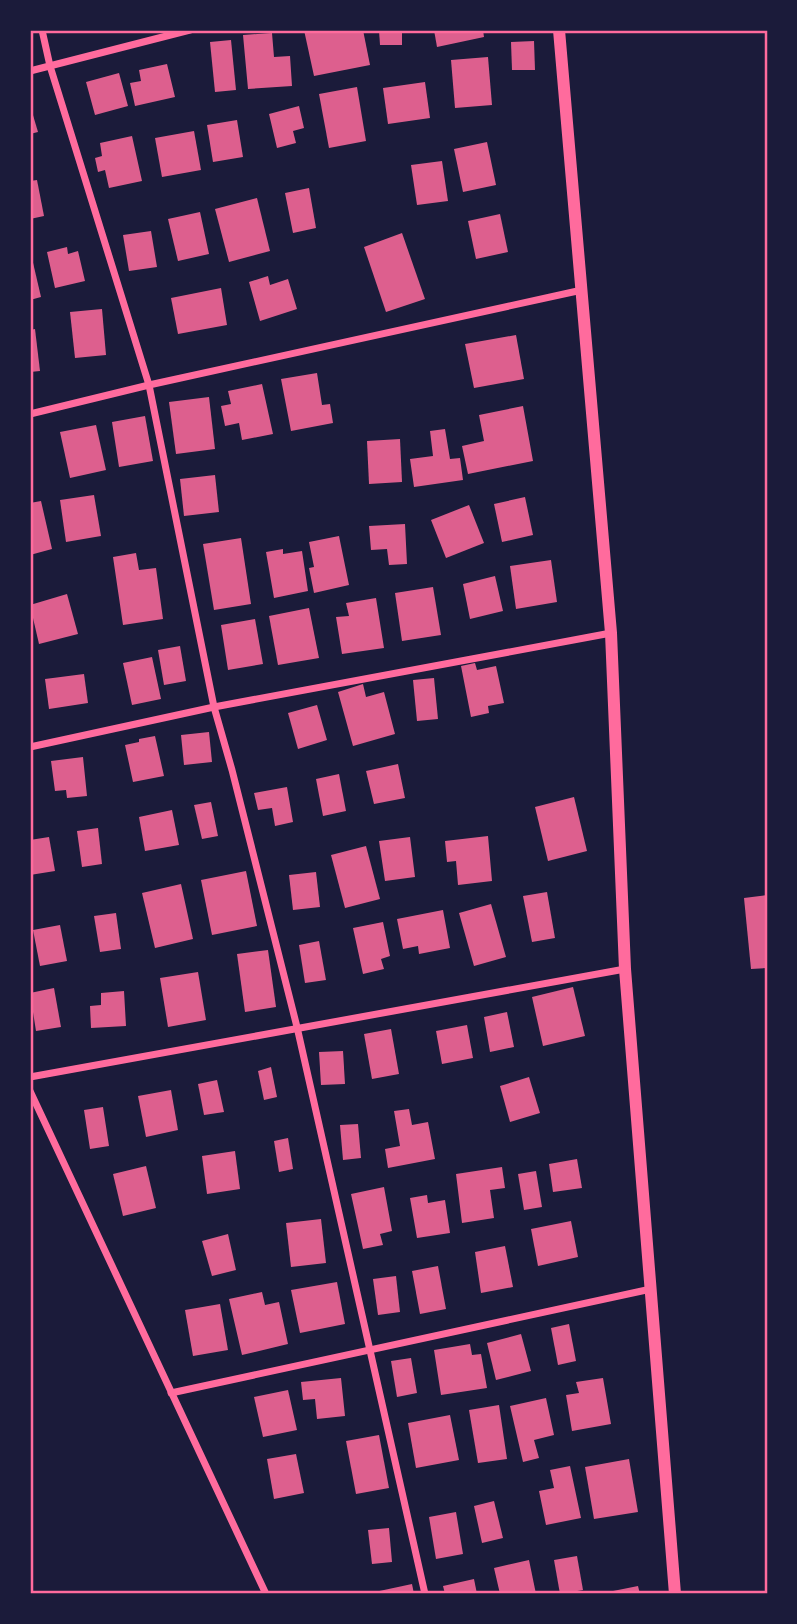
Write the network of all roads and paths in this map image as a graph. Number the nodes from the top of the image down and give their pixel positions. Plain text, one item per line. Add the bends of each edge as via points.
1 (42, 30) edge
2 (190, 30) edge
3 (559, 30) edge
4 (50, 66) junction
5 (30, 71) edge
6 (583, 290) junction
7 (149, 385) junction
8 (30, 414) edge
9 (611, 633) junction
10 (214, 706) junction
11 (30, 747) edge
12 (625, 969) junction
13 (297, 1027) junction
14 (30, 1077) edge
15 (30, 1091) edge
16 (651, 1289) junction
17 (370, 1350) junction
18 (172, 1393) junction
19 (266, 1594) edge
20 (425, 1594) edge
21 (675, 1594) edge

1 - 4 street
2 - 4 street
3 - 6 street
4 - 5 street
4 - 7 street
6 - 7 street
6 - 9 street
7 - 8 street
7 - 10 street
9 - 10 street
9 - 12 street
10 - 11 street
10 - 13 street
12 - 13 street
12 - 16 street
13 - 14 street
13 - 17 street
15 - 18 street
16 - 17 street
16 - 21 street
17 - 18 street
17 - 20 street
18 - 19 street

